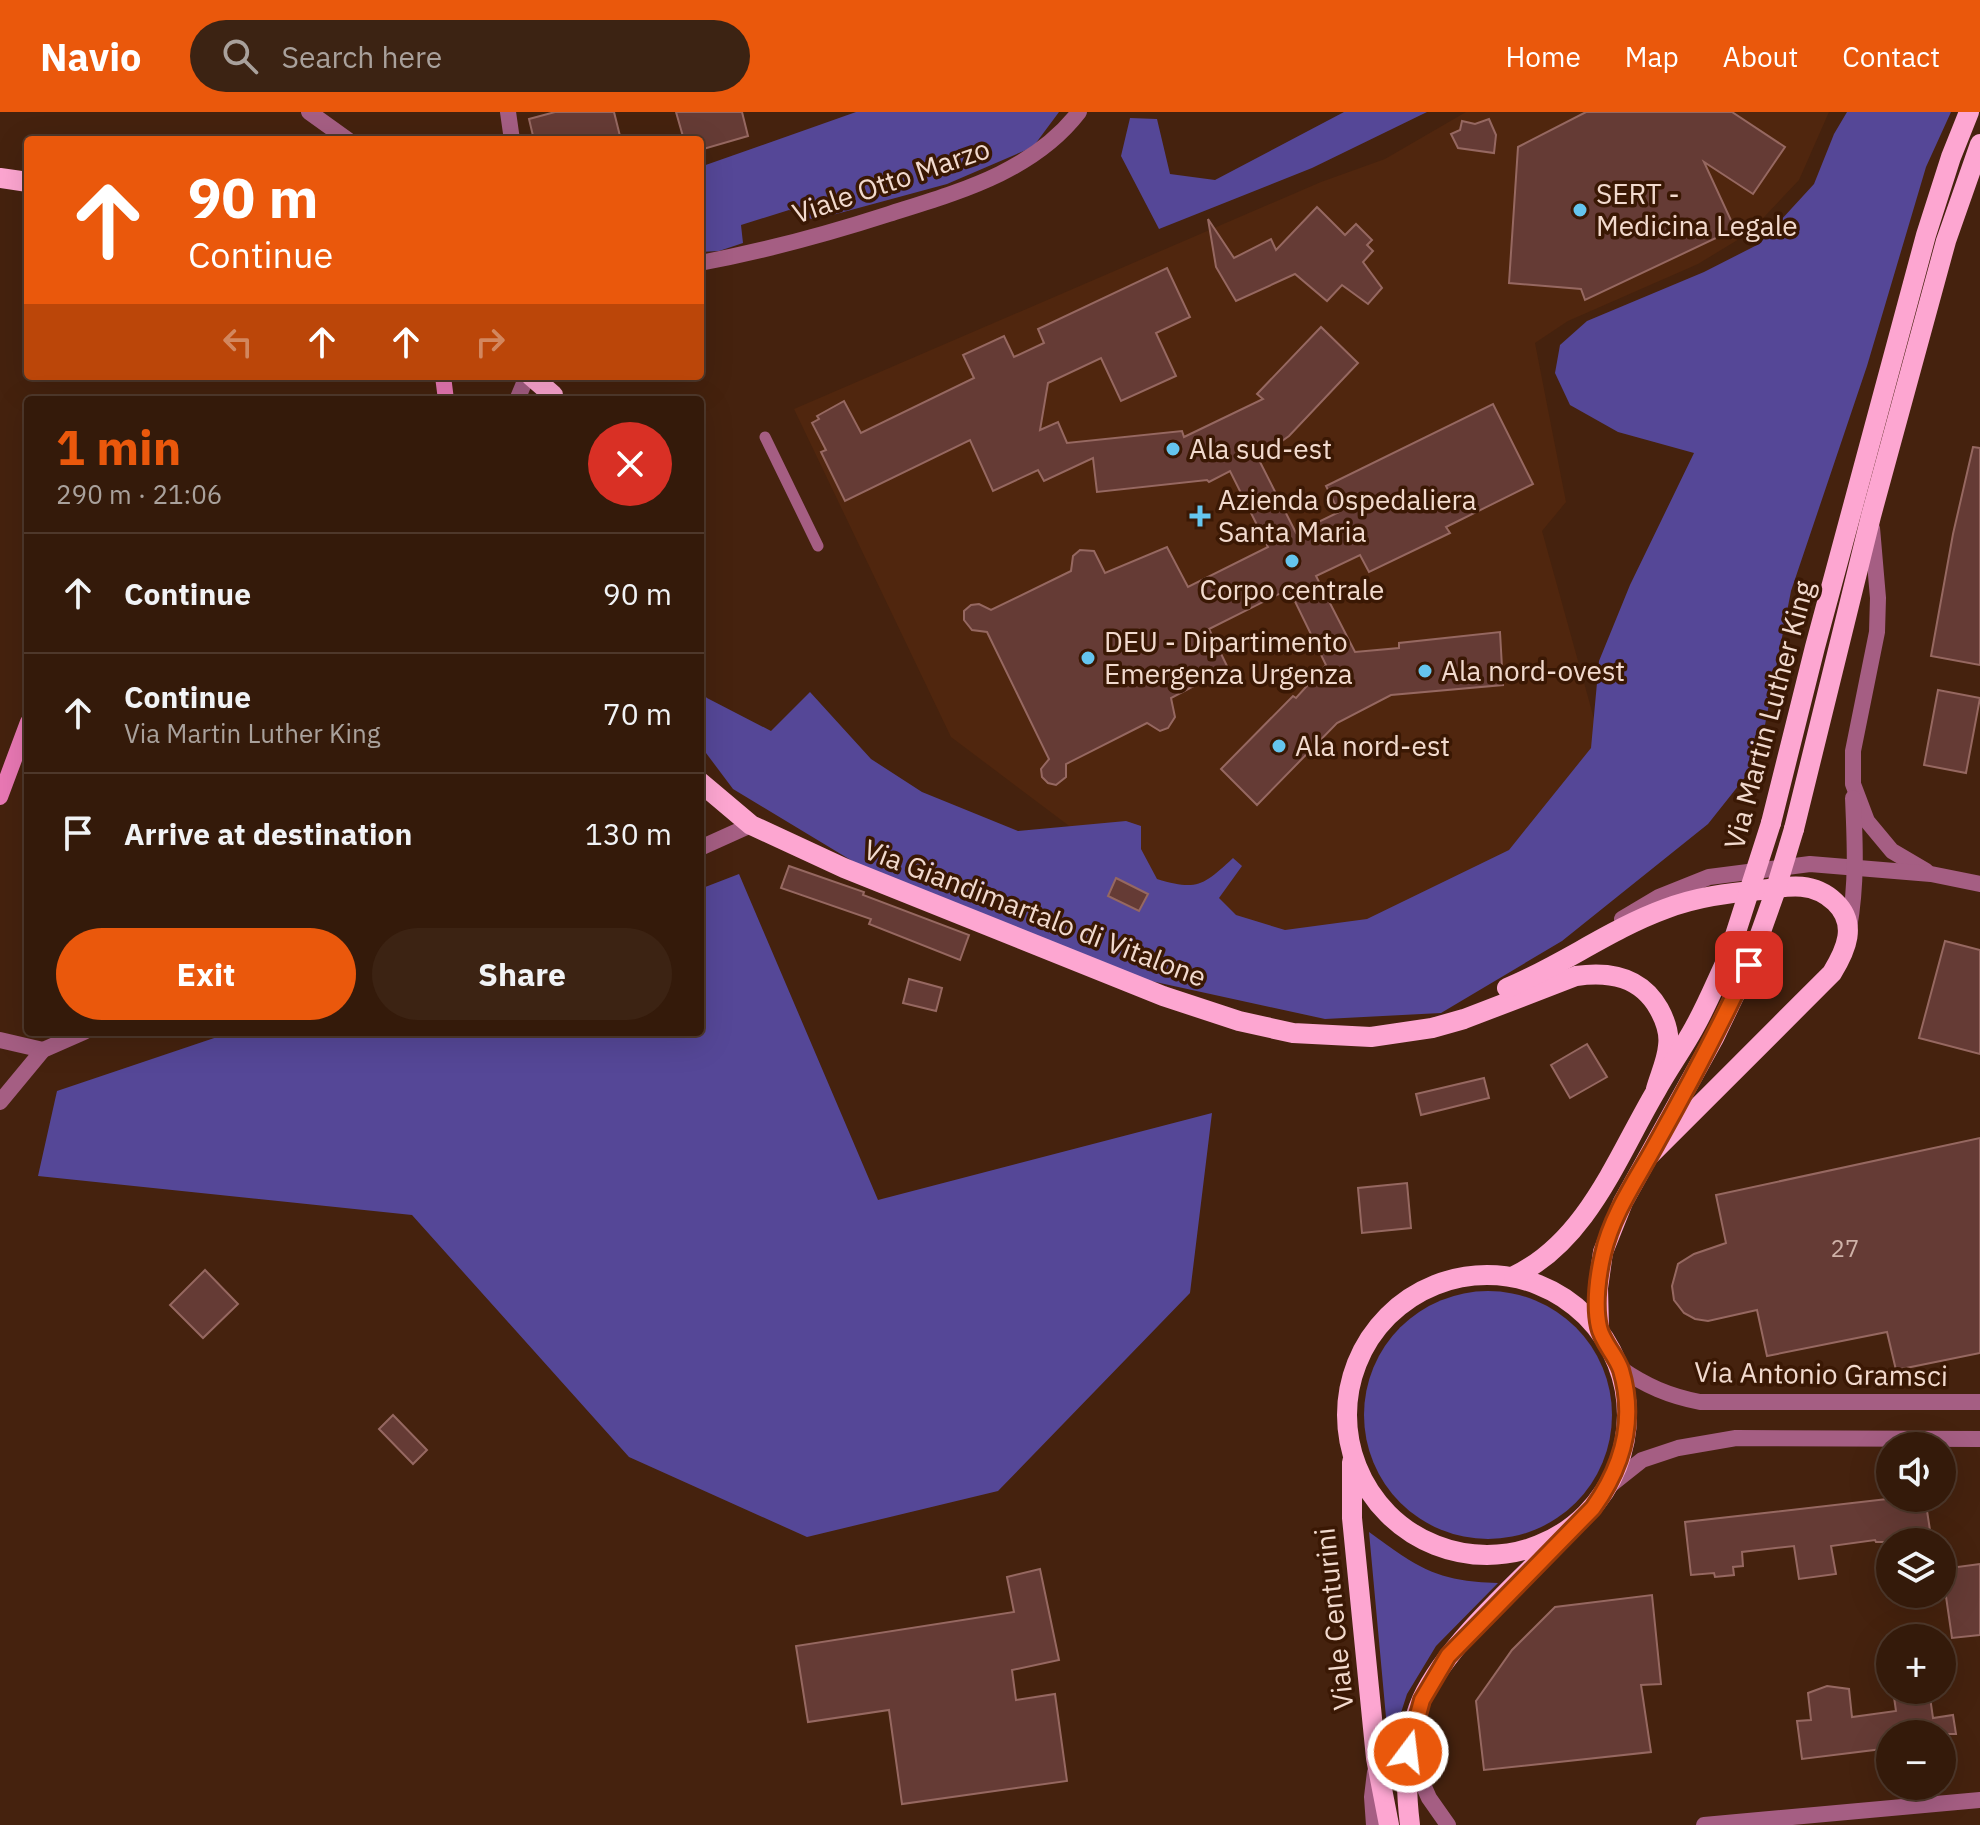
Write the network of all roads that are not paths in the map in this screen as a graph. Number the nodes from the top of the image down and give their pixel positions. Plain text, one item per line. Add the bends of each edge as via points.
1 (309, 112) edge
2 (508, 112) edge
3 (1079, 112) edge
4 (1969, 112) edge
5 (342, 136) edge
6 (511, 136) edge
7 (1980, 144) edge
8 (0, 178) edge
9 (24, 181) edge
10 (704, 262) edge
11 (765, 437) dead end
12 (1871, 516) junction
13 (818, 546) dead end
14 (24, 733) edge
15 (1853, 784) junction
16 (704, 785) edge
17 (0, 797) edge
18 (751, 825) junction
19 (704, 846) edge
20 (1856, 867) junction
21 (1931, 874) junction
22 (1980, 883) edge
23 (1849, 928) junction
24 (1584, 948) junction
25 (75, 1036) edge
26 (1371, 1037) junction
27 (0, 1040) edge
28 (43, 1050) junction
29 (1656, 1089) junction
30 (0, 1102) edge
31 (1650, 1155) junction
32 (1514, 1276) junction
33 (1599, 1328) junction
34 (1620, 1368) junction
35 (1980, 1402) edge
36 (1980, 1439) edge
37 (1351, 1454) junction
38 (1608, 1487) junction
39 (1575, 1525) junction
40 (1408, 1752) junction
41 (1376, 1758) junction
42 (1980, 1800) edge
43 (1374, 1825) edge
44 (1389, 1825) edge
45 (1410, 1825) edge
46 (1448, 1825) edge
47 (1704, 1825) edge

1 - 5 street
2 - 6 street
3 - 10 street, Viale Otto Marzo via 1026,160 958,192 851,226
4 - 29 main road, Via Martin Luther King, bridge via 1926,235 1771,823 1728,957 1695,1027
7 - 12 main road, Via Martin Luther King via 1946,241
8 - 9 main road
11 - 13 lane
12 - 15 street via 1877,632 1853,751
12 - 31 main road, Via Martin Luther King, bridge via 1774,895 1749,965
14 - 17 main road
15 - 20 street
15 - 21 street via 1867,821 1892,851
16 - 18 main road, Via Giandimartalo di Vitalone
18 - 19 street
18 - 26 main road, Via Giandimartalo di Vitalone via 857,874 1163,996 1293,1033
20 - 21 street
20 - 23 street
20 - 24 street via 1810,864 1709,877 1659,897
21 - 22 street
23 - 24 main road via 1841,907 1825,892 1802,885 1713,895 1676,905
23 - 31 main road via 1846,951 1832,973
24 - 26 main road via 1529,979
25 - 28 street
26 - 29 main road via 1464,1019 1576,976 1616,975 1638,985 1665,1020 1669,1044
27 - 28 street
28 - 30 street
29 - 32 main road, Via Martin Luther King via 1598,1195 1566,1239
31 - 33 main road, Via Martin Luther King via 1603,1252
32 - 33 main road via 1575,1304
32 - 37 main road via 1476,1274 1439,1282 1406,1300 1377,1327 1357,1361 1347,1400
33 - 34 main road
34 - 35 street, Via Antonio Gramsci via 1644,1385 1700,1402
34 - 38 main road via 1628,1408 1624,1449
36 - 38 street via 1736,1438 1642,1460
37 - 39 main road via 1371,1496 1403,1528 1444,1549 1489,1556 1535,1547
37 - 41 main road, Viale Centurini via 1352,1518
38 - 39 main road
39 - 40 main road via 1448,1656 1422,1700
40 - 45 main road
40 - 46 street
41 - 43 street
41 - 44 main road, Viale Centurini
42 - 47 street

